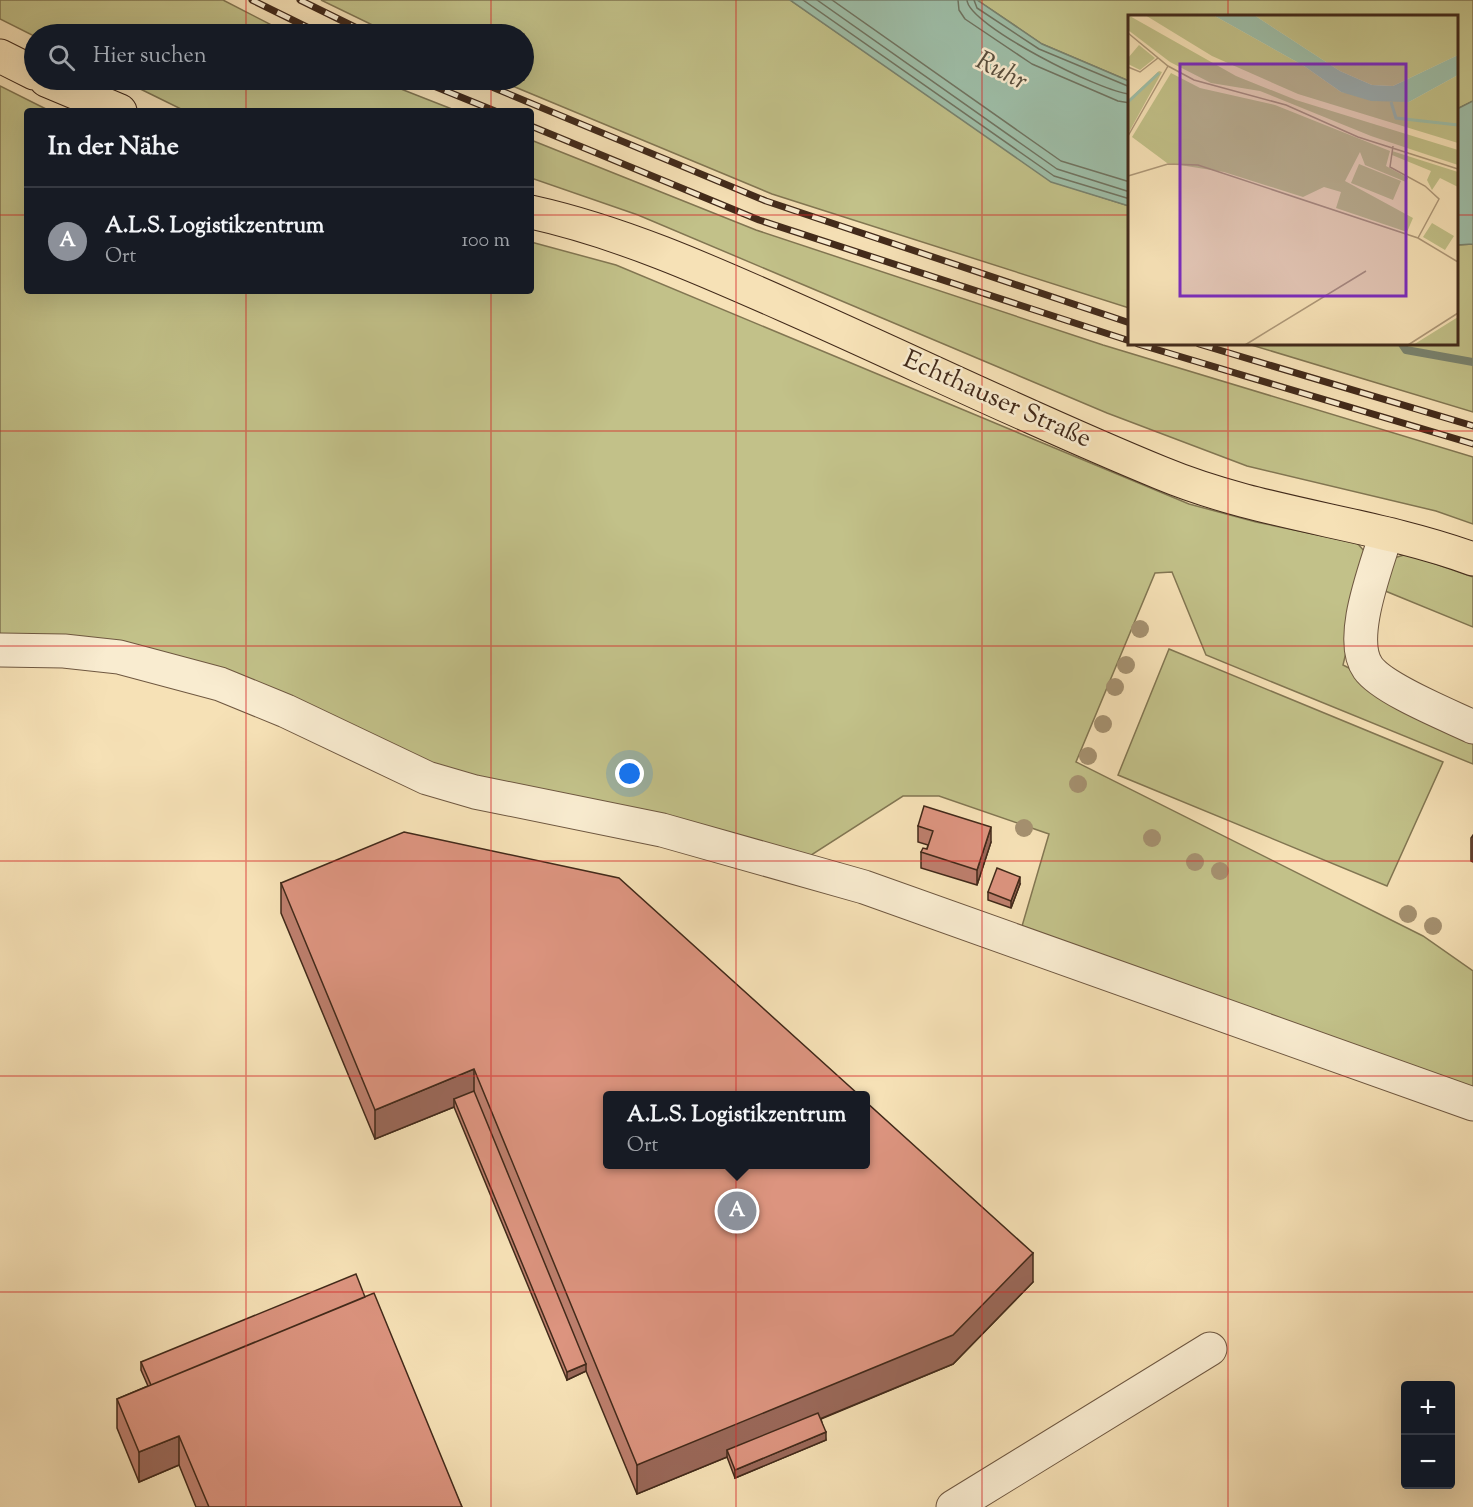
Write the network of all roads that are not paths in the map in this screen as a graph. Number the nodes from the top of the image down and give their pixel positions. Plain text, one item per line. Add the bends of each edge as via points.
1 (0, 56) edge
2 (24, 69) edge
3 (70, 90) edge
4 (113, 108) edge
5 (534, 213) edge
6 (1386, 534) junction
7 (1473, 559) edge
8 (0, 650) edge
9 (1473, 727) edge
10 (1473, 1104) edge
11 (1210, 1348) dead end
12 (953, 1507) edge

1 - 2 main road
3 - 4 main road
5 - 6 main road, Echthauser Straße via 692,264 1173,478 1260,507
6 - 7 main road, Echthauser Straße
6 - 9 lane via 1362,624 1362,655 1368,669 1382,681
8 - 10 lane via 119,657 220,684 427,778 475,792 662,830 864,887
11 - 12 lane

